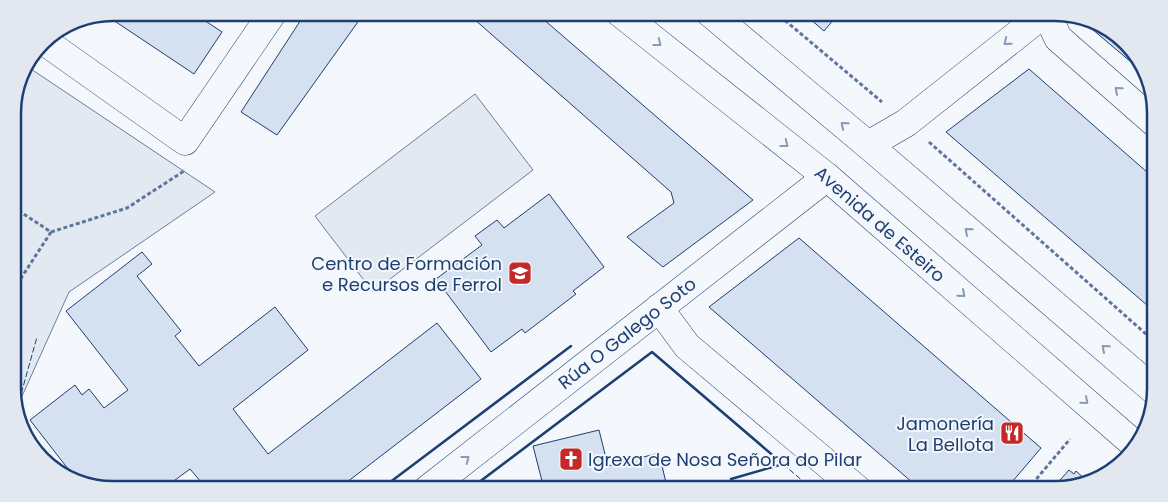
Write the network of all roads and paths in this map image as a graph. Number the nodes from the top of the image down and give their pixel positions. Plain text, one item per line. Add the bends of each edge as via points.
1 (267, 21) edge
2 (630, 21) edge
3 (720, 21) edge
4 (786, 21) edge
5 (1035, 21) edge
6 (1050, 21) edge
7 (51, 46) edge
8 (882, 103) dead end
9 (1147, 116) edge
10 (186, 141) junction
11 (928, 141) dead end
12 (868, 144) junction
13 (827, 177) junction
14 (21, 212) edge
15 (51, 232) junction
16 (21, 278) edge
17 (659, 308) junction
18 (1147, 335) edge
19 (1147, 384) edge
20 (1070, 439) dead end
21 (1130, 441) edge
22 (438, 481) edge
23 (847, 481) edge
24 (1035, 481) edge

1 - 10 street
2 -> 13 street, Avenida de Esteiro
12 -> 3 street
4 - 8 path
5 -> 12 street via 906,122
9 -> 6 street via 1058,38
7 - 10 street
10 - 15 path via 184,171 127,208
11 - 18 path
19 -> 12 street
13 - 17 street, Rúa O Galego Soto
13 -> 21 street, Avenida de Esteiro
14 - 15 path
15 - 16 path
22 -> 17 street, Rúa O Galego Soto
17 - 23 street via 687,346
20 - 24 path

